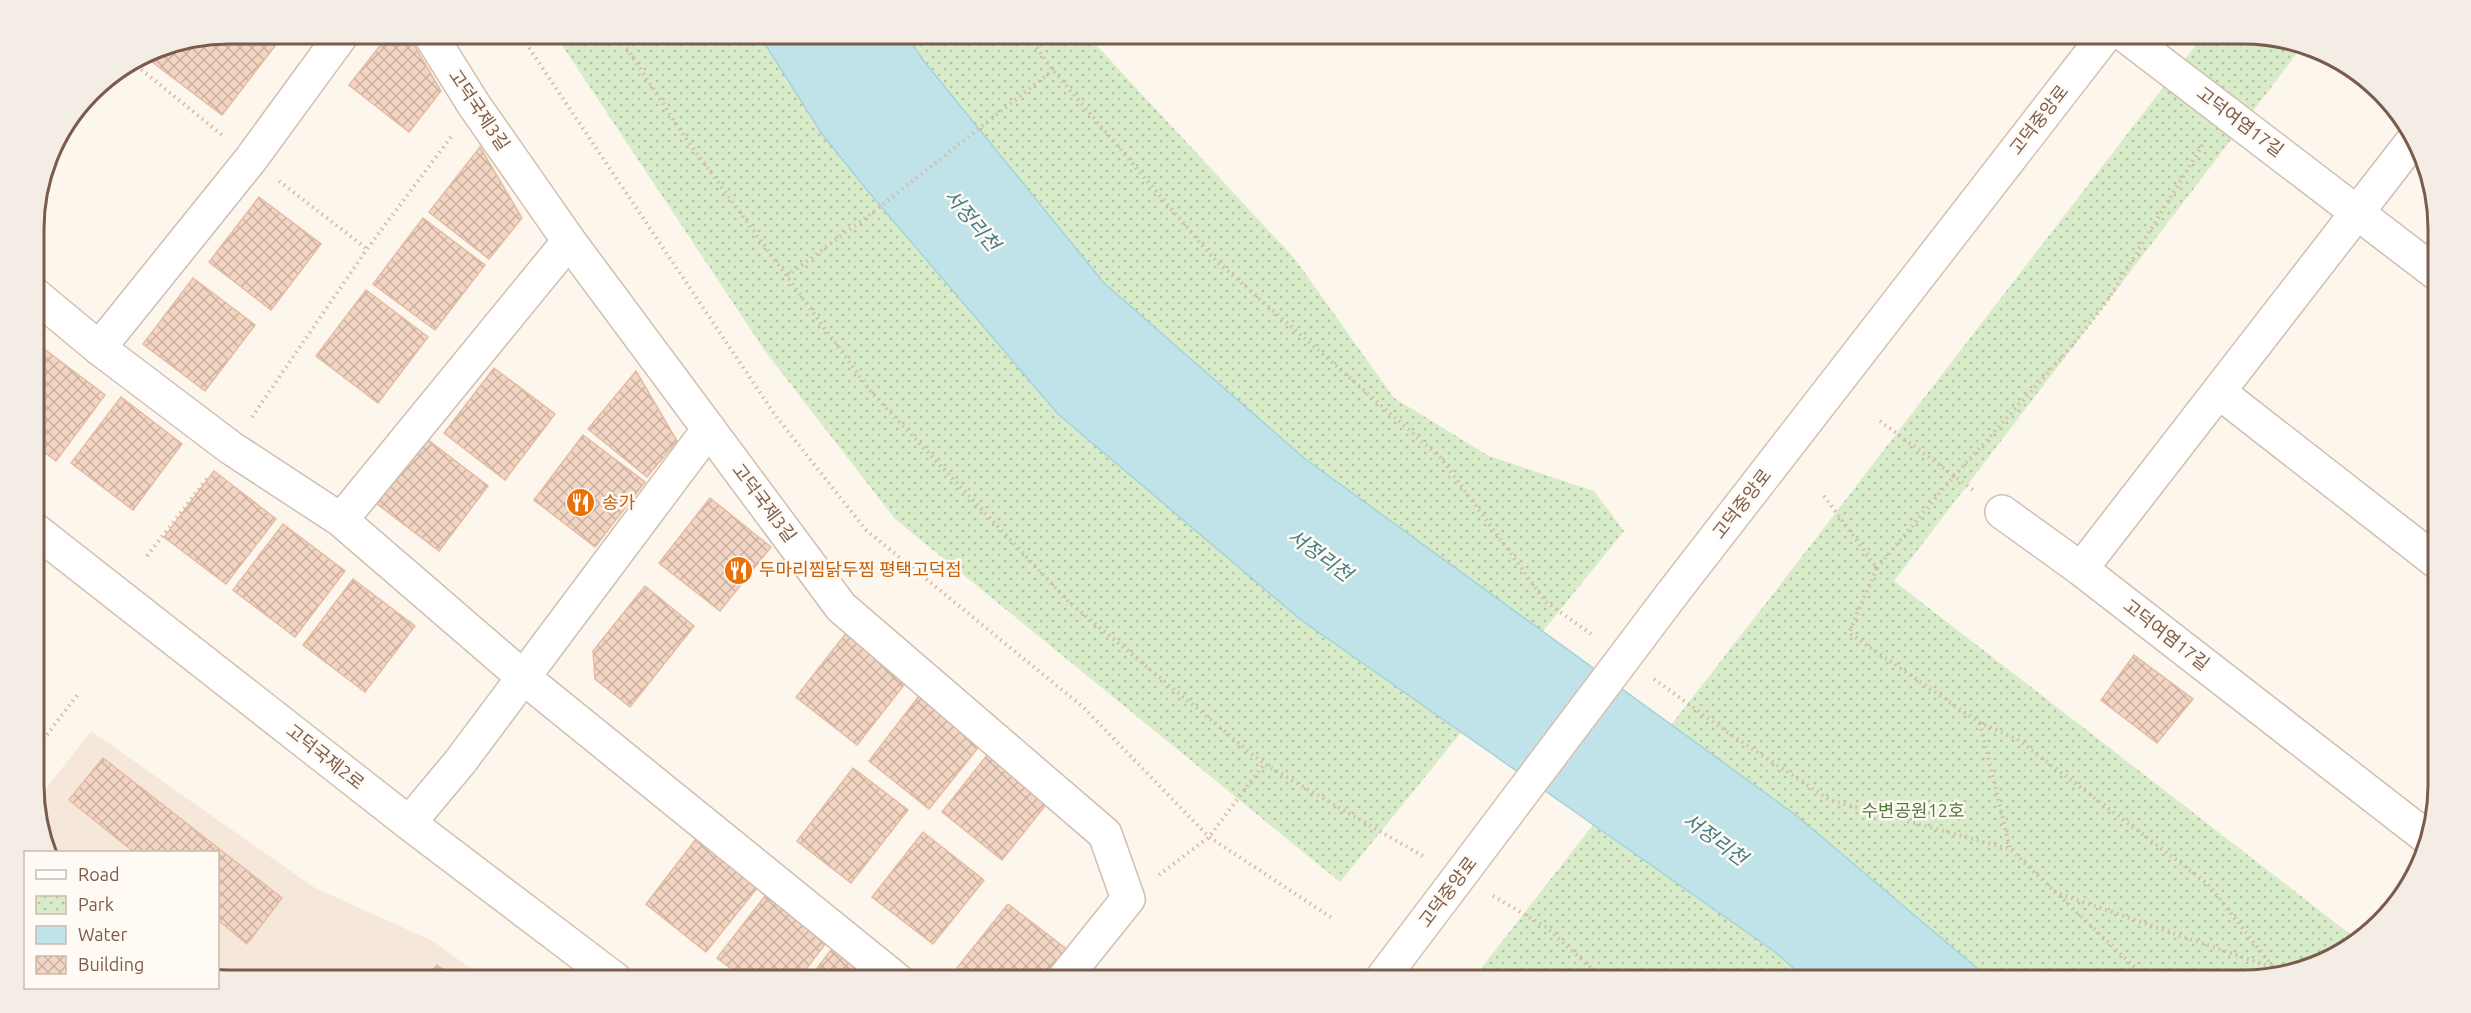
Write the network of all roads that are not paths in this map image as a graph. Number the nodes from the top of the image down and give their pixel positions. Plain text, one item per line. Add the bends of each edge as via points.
1 (334, 44) edge
2 (436, 44) edge
3 (2098, 44) edge
4 (2137, 44) edge
5 (2408, 147) edge
6 (2358, 212) junction
7 (569, 241) junction
8 (2428, 267) edge
9 (44, 302) edge
10 (99, 348) junction
11 (2219, 392) junction
12 (709, 429) junction
13 (2002, 512) road end
14 (341, 520) junction
15 (44, 537) edge
16 (2428, 555) edge
17 (2081, 569) junction
18 (523, 676) junction
19 (409, 823) junction
20 (2421, 833) edge
21 (1387, 969) edge
22 (603, 970) edge
23 (884, 970) edge
24 (1071, 970) edge

1 - 10 street via 251,159
2 - 7 street, 고덕국제3길
3 - 21 street, 고덕중앙로, bridge via 1672,594 1442,876
4 - 6 street, 고덕여염17길
5 - 6 street
6 - 8 street, 고덕여염17길
6 - 11 street
7 - 12 street, 고덕국제3길
7 - 14 street
9 - 10 street
10 - 14 street via 231,448
11 - 16 street
11 - 17 street
12 - 18 street
12 - 24 street, 고덕국제3길 via 841,607 1105,834 1128,899
13 - 17 street, 고덕여염17길
14 - 18 street
15 - 19 street, 고덕국제2로
17 - 20 street, 고덕여염17길
18 - 19 street
18 - 23 street
19 - 22 street, 고덕국제2로

